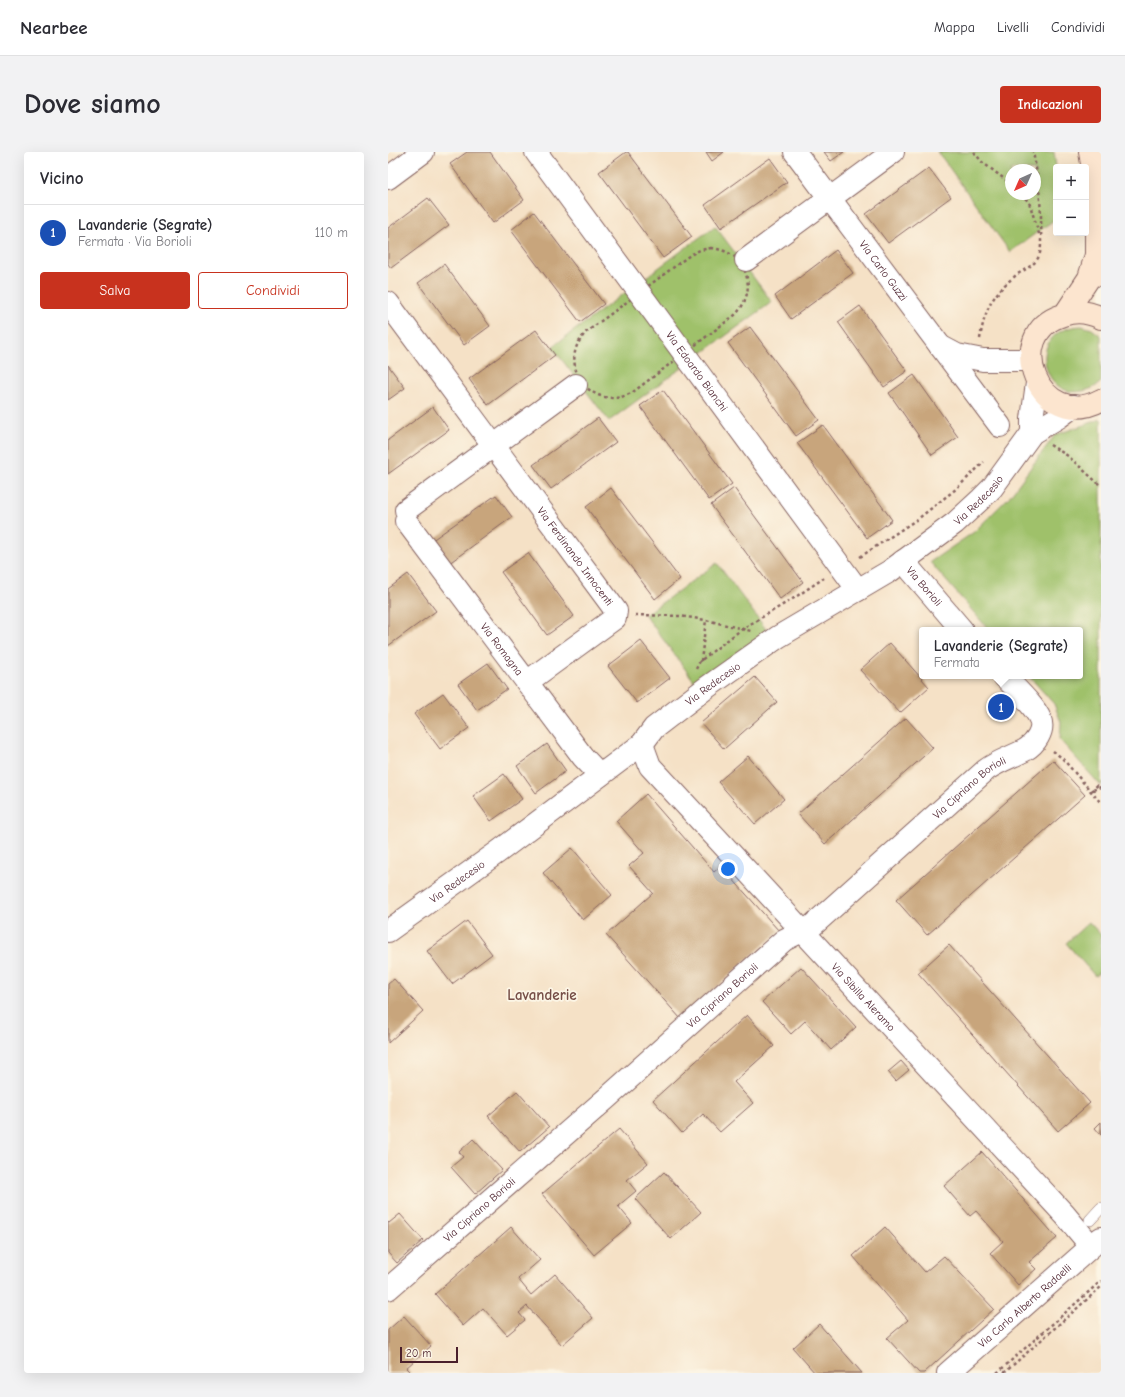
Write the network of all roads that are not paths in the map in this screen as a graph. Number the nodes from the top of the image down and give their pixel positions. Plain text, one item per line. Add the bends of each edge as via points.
1 (423, 152) edge
2 (536, 152) edge
3 (795, 152) edge
4 (893, 152) edge
5 (1090, 152) edge
6 (388, 178) edge
7 (830, 198) junction
8 (746, 260) dead end
9 (1099, 265) edge
10 (388, 303) edge
11 (1065, 314) junction
12 (1101, 318) edge
13 (937, 344) junction
14 (1031, 360) junction
15 (1037, 383) junction
16 (576, 385) dead end
17 (1101, 400) edge
18 (1074, 406) junction
19 (1000, 426) dead end
20 (1040, 438) junction
21 (494, 446) junction
22 (902, 561) junction
23 (858, 590) junction
24 (959, 627) edge
25 (1007, 679) edge
26 (527, 682) junction
27 (642, 744) junction
28 (600, 775) junction
29 (388, 931) edge
30 (802, 931) junction
31 (1101, 1208) edge
32 (1094, 1235) edge
33 (388, 1289) edge
34 (948, 1373) edge

1 - 6 street
2 - 23 street, Via Edoardo Bianchi
3 - 7 street, Via Carlo Guzzi
4 - 7 street
5 - 9 street via 1094,175
7 - 8 street
7 - 13 street, Via Carlo Guzzi
9 - 11 street
10 - 21 street, Via Ferdinando Innocenti
11 - 12 street via 1084,312
11 - 14 street via 1051,320 1039,332 1034,342
13 - 14 street, Via Carlo Guzzi via 957,356 983,360
13 - 19 street, Via Carlo Guzzi
14 - 15 street
15 - 18 street via 1049,396 1062,404
15 - 20 street via 1032,418
16 - 21 street
17 - 18 street via 1090,405
18 - 20 street, Via Redecesio via 1059,417
20 - 22 street, Via Redecesio via 955,523
21 - 26 street, Via Romagna via 406,516
21 - 26 street, Via Ferdinando Innocenti via 617,614
22 - 23 street, Via Redecesio
22 - 24 street, Via Borioli
23 - 27 street, Via Redecesio via 778,637 706,688 654,728
25 - 30 street, Via Cipriano Borioli via 1040,719 1038,738 1028,748 986,770 812,926
26 - 28 street, Via Romagna via 583,757
27 - 28 street, Via Redecesio
27 - 30 street, Via Sibilla Aleramo via 650,766
28 - 29 street, Via Redecesio via 480,866
30 - 32 street, Via Sibilla Aleramo via 1065,1215
30 - 33 street, Via Cipriano Borioli via 784,940
31 - 32 lane
32 - 34 street, Via Carlo Alberto Radaelli

